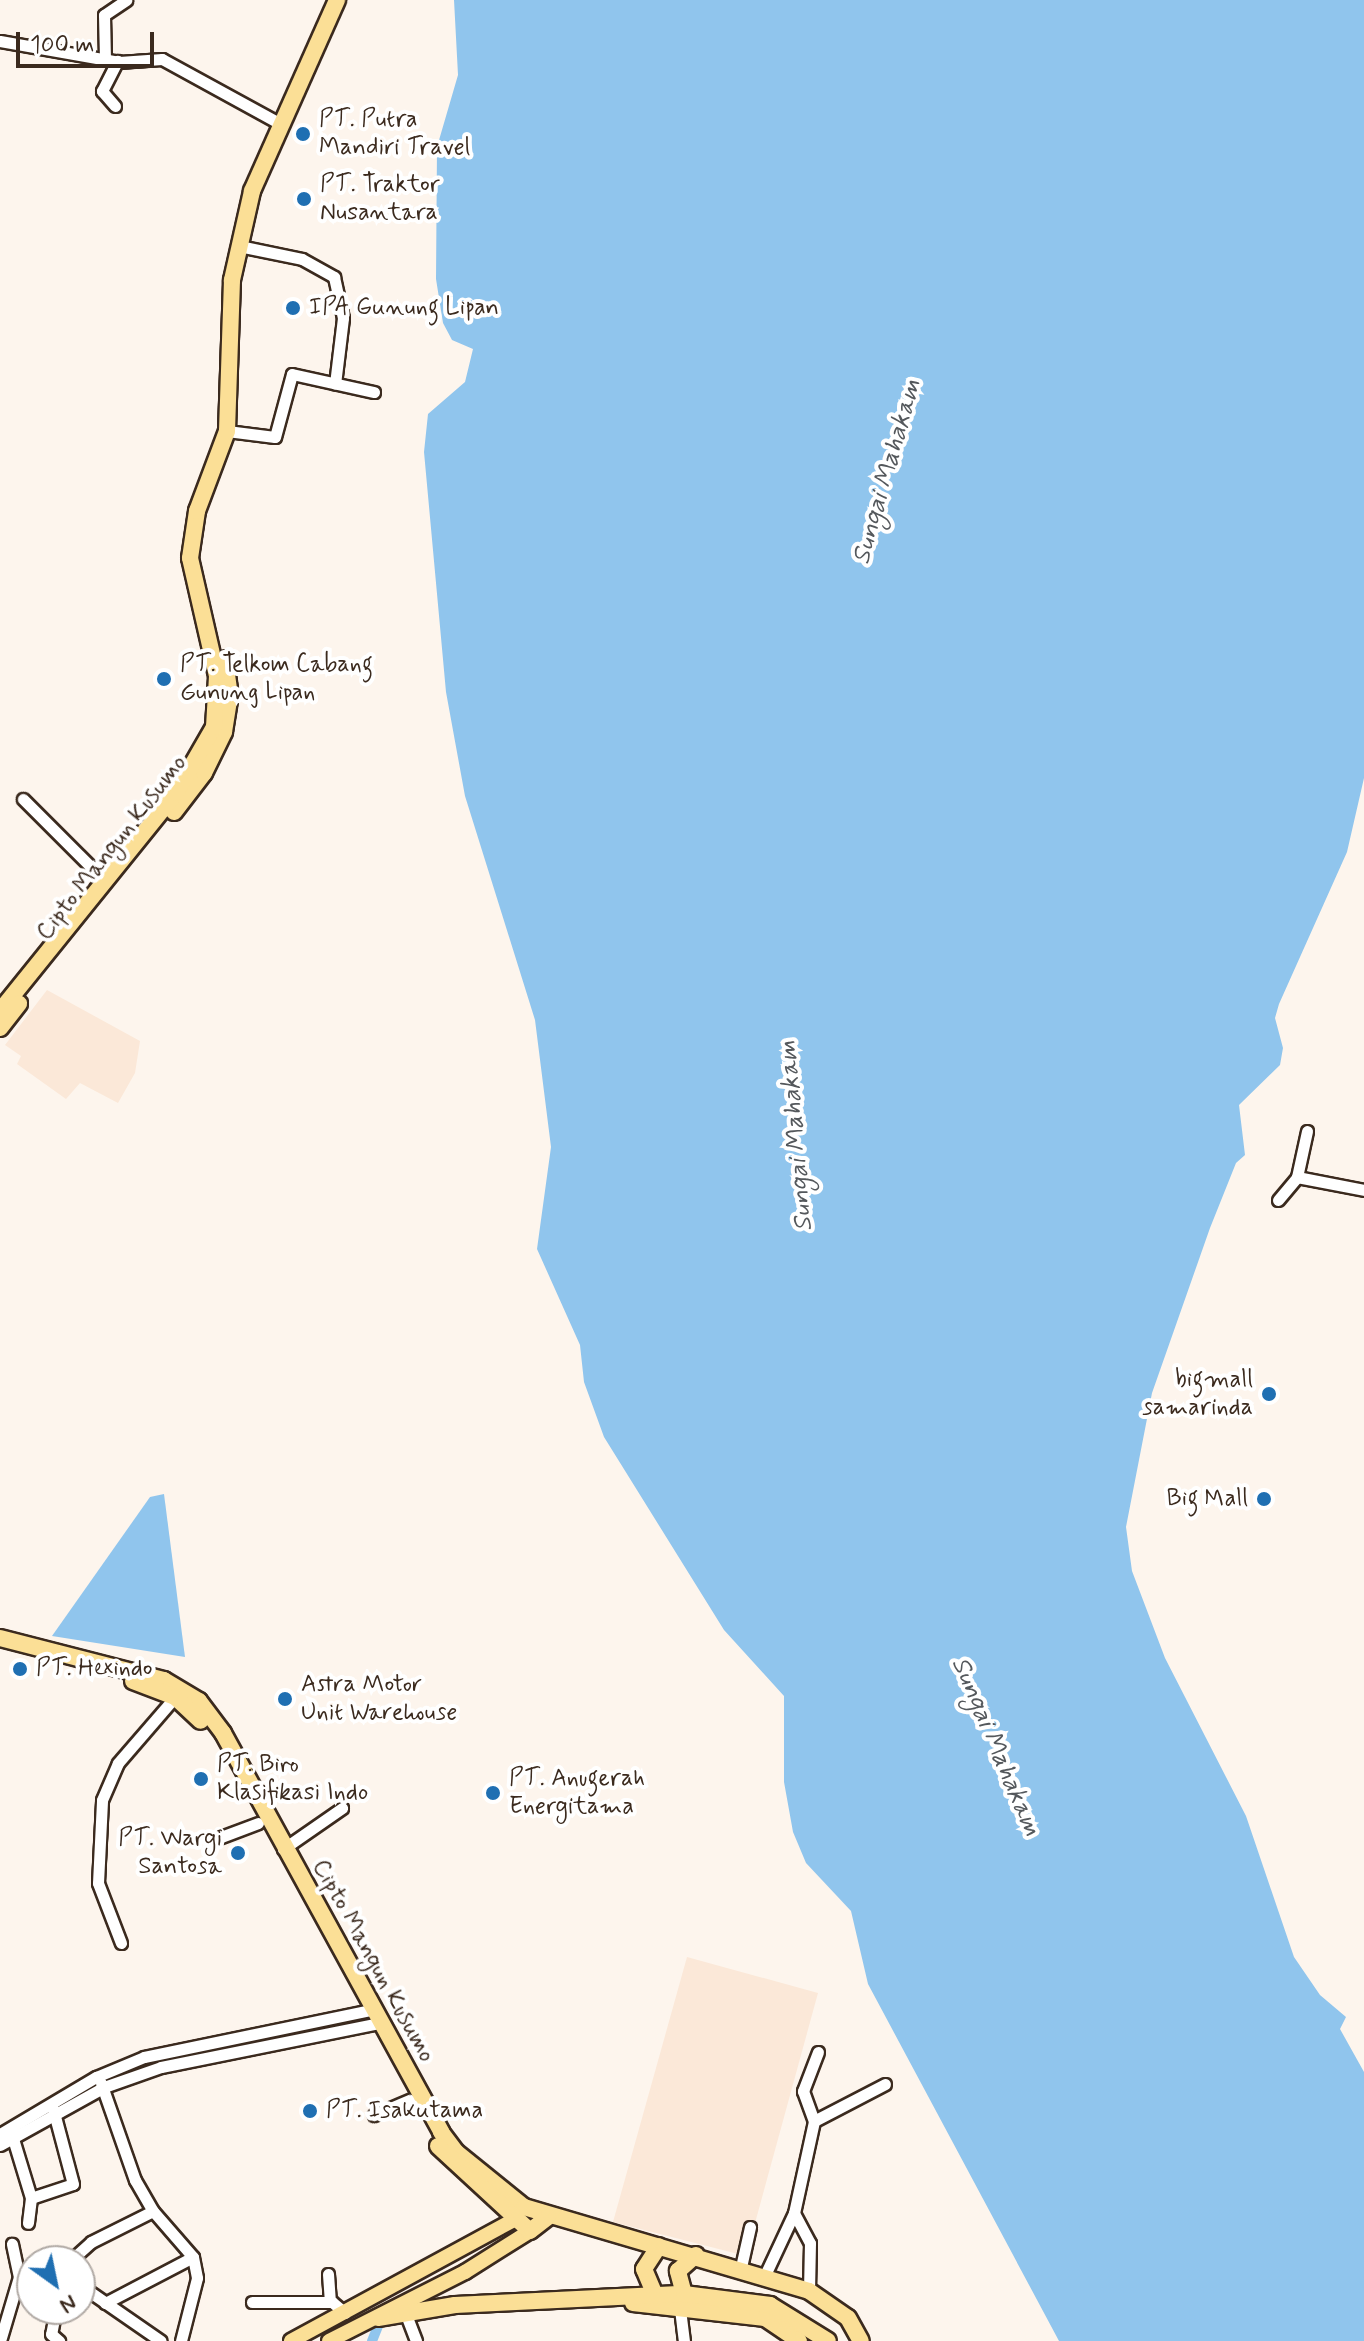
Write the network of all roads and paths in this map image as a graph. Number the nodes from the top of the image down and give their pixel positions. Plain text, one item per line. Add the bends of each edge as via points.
1 (126, 0) edge
2 (337, 0) edge
3 (0, 41) edge
4 (111, 60) junction
5 (115, 106) dead end
6 (279, 123) junction
7 (239, 246) junction
8 (335, 384) junction
9 (374, 392) dead end
10 (227, 431) junction
11 (206, 497) junction
12 (23, 799) dead end
13 (105, 881) junction
14 (51, 956) junction
15 (0, 1011) edge
16 (0, 1028) edge
17 (1307, 1131) dead end
18 (1297, 1177) junction
19 (1364, 1190) edge
20 (1278, 1200) dead end
21 (0, 1638) edge
22 (0, 1646) edge
23 (175, 1697) junction
24 (342, 1808) dead end
25 (258, 1823) junction
26 (213, 1840) dead end
27 (283, 1849) junction
28 (121, 1943) dead end
29 (370, 2018) junction
30 (818, 2052) dead end
31 (96, 2077) junction
32 (885, 2084) dead end
33 (104, 2087) junction
34 (410, 2100) junction
35 (53, 2108) junction
36 (374, 2115) dead end
37 (814, 2121) junction
38 (7, 2133) edge
39 (0, 2145) edge
40 (31, 2198) junction
41 (153, 2211) junction
42 (794, 2213) junction
43 (519, 2214) junction
44 (548, 2217) junction
45 (28, 2223) dead end
46 (750, 2227) dead end
47 (530, 2231) junction
48 (12, 2244) dead end
49 (88, 2245) edge
50 (659, 2246) junction
51 (696, 2255) junction
52 (193, 2257) junction
53 (741, 2267) junction
54 (328, 2274) dead end
55 (765, 2275) junction
56 (809, 2291) junction
57 (615, 2295) junction
58 (655, 2295) junction
59 (96, 2297) edge
60 (252, 2302) dead end
61 (330, 2302) junction
62 (682, 2302) junction
63 (105, 2303) junction
64 (405, 2312) junction
65 (345, 2313) junction
66 (378, 2318) junction
67 (300, 2339) edge
68 (0, 2341) edge
69 (161, 2341) edge
70 (181, 2341) edge
71 (329, 2341) edge
72 (416, 2341) edge
73 (684, 2341) edge
74 (799, 2341) edge
75 (828, 2341) edge
76 (861, 2341) edge

1 - 4 street via 104,15
2 - 6 highway, Cipto Mangun Kusumo
3 - 4 street
4 - 5 street via 102,91
4 - 6 street via 162,59
6 - 7 highway, Cipto Mangun Kusumo via 252,191
7 - 8 street via 302,259 334,277 343,318
7 - 10 highway, Cipto Mangun Kusumo via 231,289
8 - 9 street
8 - 10 street via 292,374 275,437
10 - 11 highway, Cipto Mangun Kusumo
11 - 13 highway, Cipto Mangun Kusumo via 195,523 190,570 217,676 214,727 176,793
11 - 14 highway, Cipto Mangun Kusumo via 200,569 228,674 224,732 188,796
12 - 13 street
13 - 14 highway, Cipto Mangun Kusumo
14 - 15 highway, Cipto Mangun Kusumo
14 - 16 highway, Cipto Mangun Kusumo
17 - 18 street
18 - 19 street
18 - 20 street
21 - 27 highway, Cipto Mangun Kusumo via 148,1675 189,1692 223,1733
22 - 23 highway, Cipto Mangun Kusumo
23 - 25 highway, Cipto Mangun Kusumo via 212,1734
23 - 28 street via 118,1763 102,1800 98,1883
24 - 27 street
25 - 26 street
25 - 29 highway, Cipto Mangun Kusumo
27 - 29 highway, Cipto Mangun Kusumo
29 - 31 street via 174,2049
29 - 33 street via 190,2059
29 - 34 highway, Cipto Mangun Kusumo
29 - 43 highway, Cipto Mangun Kusumo via 447,2141
30 - 37 street via 803,2091
31 - 33 street
31 - 35 street
32 - 37 street
33 - 35 street
33 - 41 street via 135,2180
34 - 36 street
34 - 43 highway, Cipto Mangun Kusumo via 445,2155
35 - 38 street
35 - 40 street via 73,2184
37 - 42 street
38 - 39 street
38 - 40 street
40 - 45 street
41 - 49 street
41 - 52 street
42 - 55 street
42 - 56 street via 810,2243
43 - 44 highway, Cipto Mangun Kusumo
43 - 47 highway, Cipto Mangun Kusumo
43 - 65 main road
44 - 47 highway
44 - 50 highway, Cipto Mangun Kusumo
46 - 53 street
47 - 66 main road
48 - 68 street via 19,2277
50 - 51 highway, Cipto Mangun Kusumo
50 - 58 highway via 644,2269
51 - 53 highway, Cipto Mangun Kusumo
51 - 62 highway via 678,2271
52 - 63 street
52 - 70 street via 197,2278
53 - 55 highway, Cipto Mangun Kusumo
54 - 61 street
55 - 56 highway, Cipto Mangun Kusumo
56 - 76 highway, Cipto Mangun Kusumo via 848,2318
57 - 58 highway
57 - 62 highway
57 - 64 highway
58 - 62 highway
59 - 63 street
60 - 61 street
61 - 65 street
62 - 73 street
62 - 74 highway via 765,2318
62 - 75 highway via 770,2305
63 - 69 street
64 - 66 highway
64 - 72 street
65 - 67 main road
66 - 71 main road

